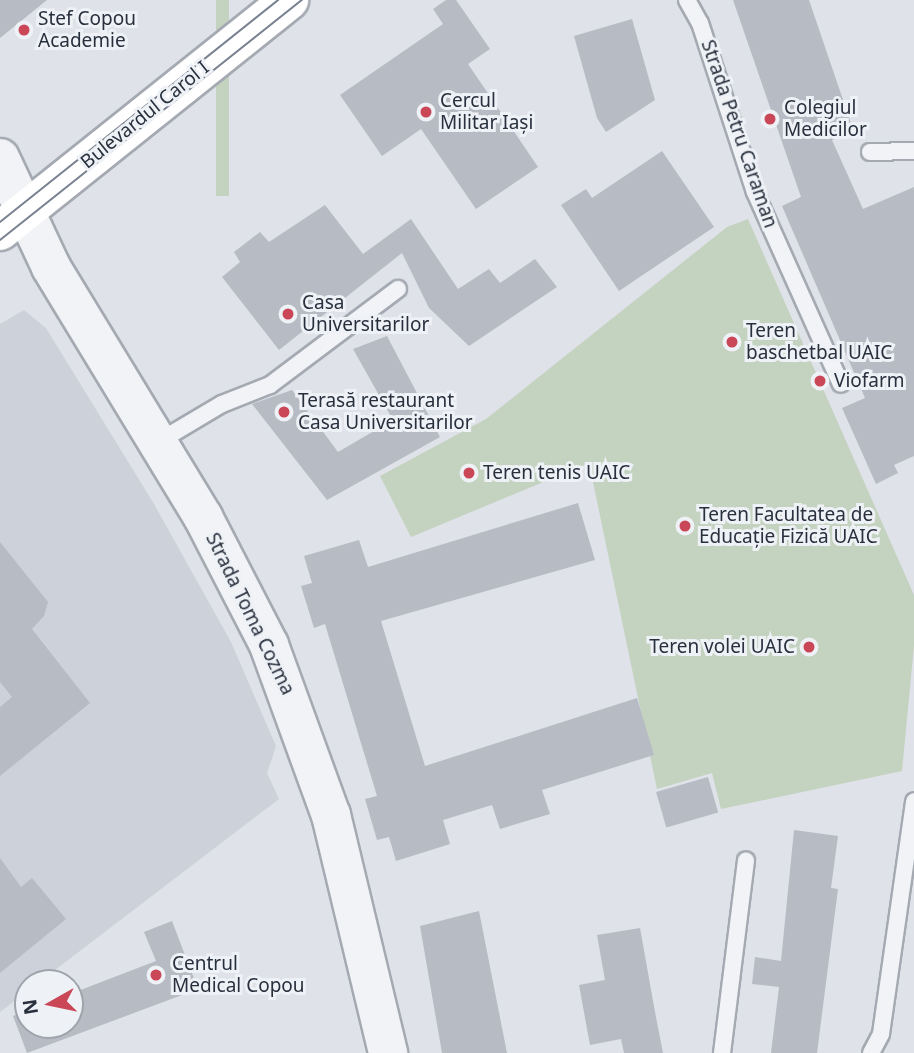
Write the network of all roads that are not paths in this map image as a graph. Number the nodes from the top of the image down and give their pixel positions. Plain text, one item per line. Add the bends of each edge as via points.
1 (289, 0) edge
2 (687, 0) edge
3 (914, 150) edge
4 (870, 152) dead end
5 (0, 158) edge
6 (12, 221) edge
7 (398, 289) dead end
8 (841, 384) dead end
9 (158, 442) junction
10 (914, 802) edge
11 (746, 860) dead end
12 (388, 1053) edge
13 (722, 1053) edge
14 (871, 1053) edge

1 - 6 main road, Bulevardul Carol I
2 - 8 lane, Strada Petru Caraman via 700,23 755,192
3 - 4 lane
5 - 6 street, Strada Toma Cozma
6 - 9 street, Strada Toma Cozma via 51,267
7 - 9 lane via 270,384 222,404
9 - 12 street, Strada Toma Cozma via 246,598 294,704 331,815
10 - 14 lane via 881,1034
11 - 13 lane

